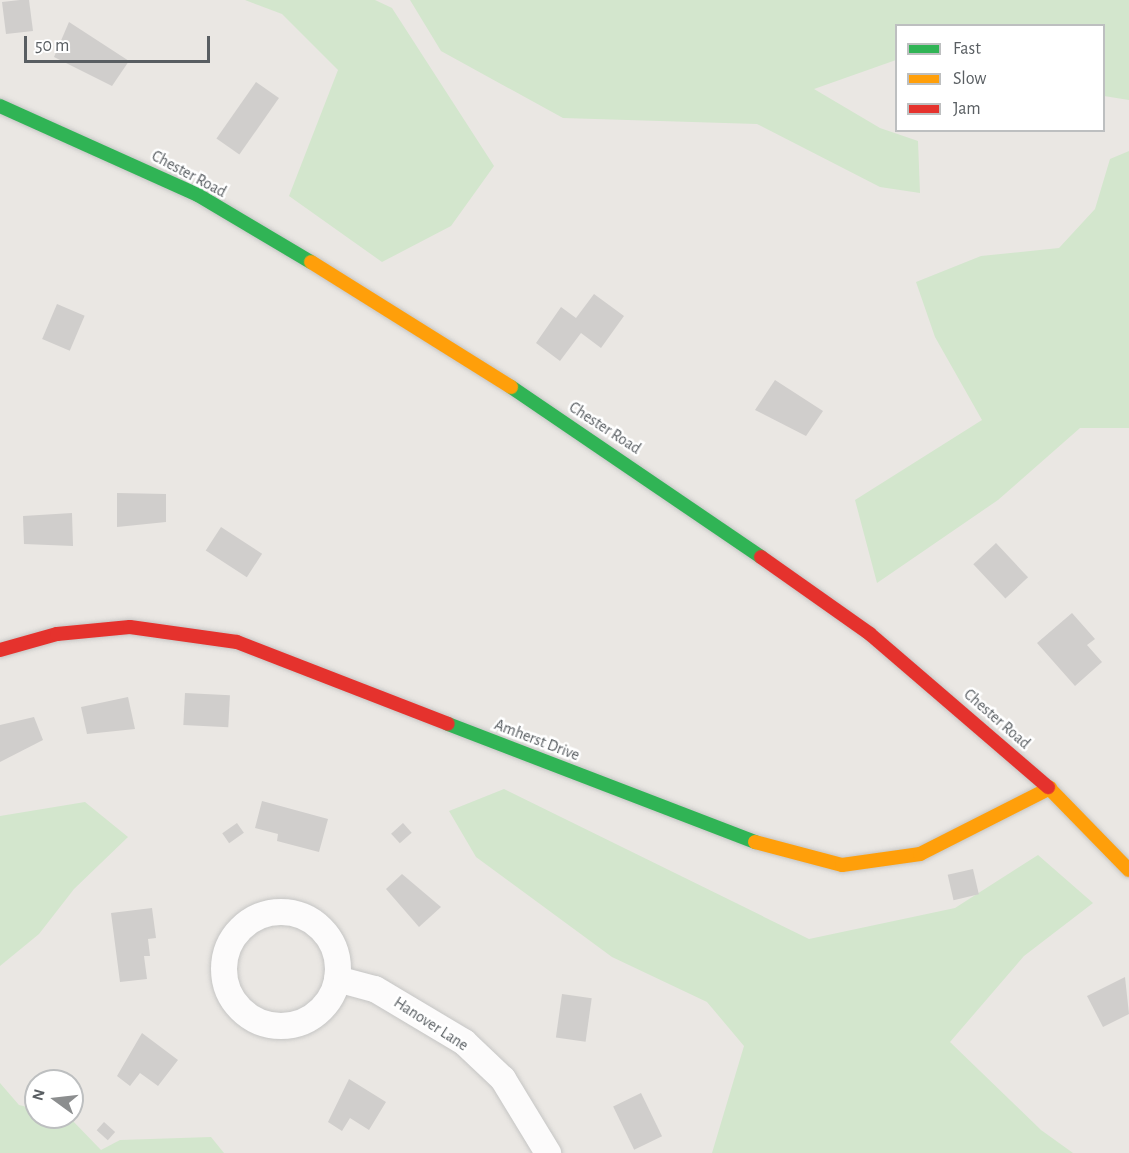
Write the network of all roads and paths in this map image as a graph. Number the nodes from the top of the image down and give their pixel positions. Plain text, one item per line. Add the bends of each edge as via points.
1 (0, 106) edge
2 (0, 650) edge
3 (1050, 788) junction
4 (1129, 870) edge
5 (338, 979) junction
6 (548, 1153) edge

1 - 3 main road, Chester Road via 198,195 392,310 621,458 870,634
2 - 3 main road, Amherst Drive via 57,634 130,627 237,642 814,861 868,865 920,854
3 - 4 main road, Chester Road
5 - 5 street via 328,936 311,920 290,912 268,913 248,922 232,938 224,959 225,982 234,1003 250,1018 271,1026 294,1026 314,1016
5 - 6 street, Hanover Lane via 375,989 464,1042 503,1079

